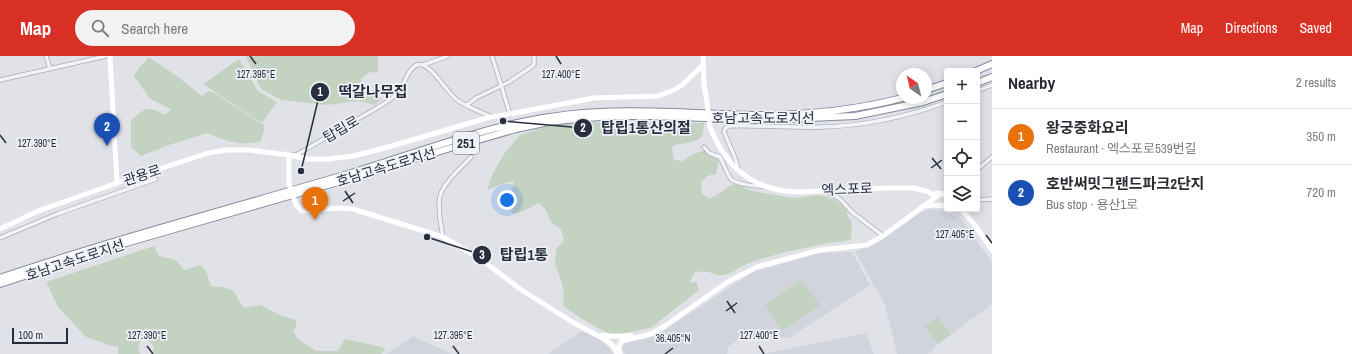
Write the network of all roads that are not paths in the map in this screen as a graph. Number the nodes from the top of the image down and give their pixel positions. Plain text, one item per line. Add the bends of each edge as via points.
1 (46, 56) edge
2 (106, 56) edge
3 (110, 56) edge
4 (448, 56) edge
5 (492, 56) edge
6 (534, 56) edge
7 (703, 56) edge
8 (992, 64) edge
9 (423, 65) junction
10 (703, 65) junction
11 (50, 69) junction
12 (980, 69) edge
13 (992, 77) edge
14 (0, 80) edge
15 (980, 82) edge
16 (944, 83) edge
17 (992, 85) edge
18 (502, 86) junction
19 (932, 88) edge
20 (980, 90) edge
21 (944, 95) edge
22 (896, 100) edge
23 (944, 103) edge
24 (467, 105) junction
25 (510, 114) junction
26 (494, 117) junction
27 (704, 147) dead end
28 (289, 155) junction
29 (471, 157) dead end
30 (992, 157) edge
31 (980, 167) edge
32 (738, 170) junction
33 (156, 180) dead end
34 (117, 183) junction
35 (765, 186) junction
36 (825, 190) junction
37 (930, 193) junction
38 (992, 193) edge
39 (943, 195) edge
40 (992, 199) edge
41 (980, 200) edge
42 (929, 202) junction
43 (944, 204) edge
44 (922, 208) junction
45 (964, 212) edge
46 (0, 229) edge
47 (883, 236) junction
48 (443, 237) junction
49 (0, 238) edge
50 (992, 250) edge
51 (0, 278) edge
52 (0, 284) edge
53 (596, 334) junction
54 (617, 343) junction
55 (619, 354) edge

1 - 11 street
2 - 11 street
3 - 34 main road
4 - 9 street, 탑립로
5 - 18 street
6 - 18 street via 534,65
7 - 10 main road
8 - 12 highway
9 - 24 street via 456,99
9 - 28 street, 탑립로 via 418,64 414,67 406,76 398,93 377,108 298,154
10 - 25 main road, 탑립로 via 682,85 658,96 594,98
10 - 32 main road, 엑스포로, bridge via 710,127 723,154
11 - 14 street
13 - 15 highway
16 - 19 highway
17 - 20 street
18 - 24 street
18 - 25 street
21 - 52 highway, 호남고속도로지선 / 251 via 855,116 761,120 618,116 584,118 516,129 126,243
22 - 51 highway, 호남고속도로지선 / 251 via 854,108 806,113 618,110 584,112 514,123 328,180 126,237
23 - 32 street via 919,112 866,124 822,127 729,126 724,131 737,161
24 - 26 street
25 - 26 main road, 탑립로
26 - 28 main road, 탑립로 via 353,156 308,159
27 - 35 street, 엑스포로 via 709,153 720,157 732,180 758,187
28 - 34 main road, 관용로 via 226,150 208,153
28 - 48 main road, bridge via 289,184 296,205 302,211 353,209
29 - 48 street via 446,184 440,196
30 - 31 street
32 - 35 main road, 엑스포로
33 - 49 street via 57,214
34 - 46 main road, 관용로 via 38,211
35 - 36 main road, 엑스포로 via 786,191
36 - 37 main road, 엑스포로 via 914,188
36 - 47 street via 840,199 852,212
37 - 39 main road, 엑스포로
37 - 42 main road
38 - 40 street
39 - 42 main road
39 - 43 main road via 936,202
40 - 41 street
42 - 44 main road
43 - 44 main road
44 - 47 main road
45 - 50 main road
47 - 54 main road via 867,245 820,250 757,267 729,281 651,334
48 - 53 main road via 482,260 520,289
53 - 54 main road
53 - 54 main road via 613,336 610,339
54 - 55 main road

